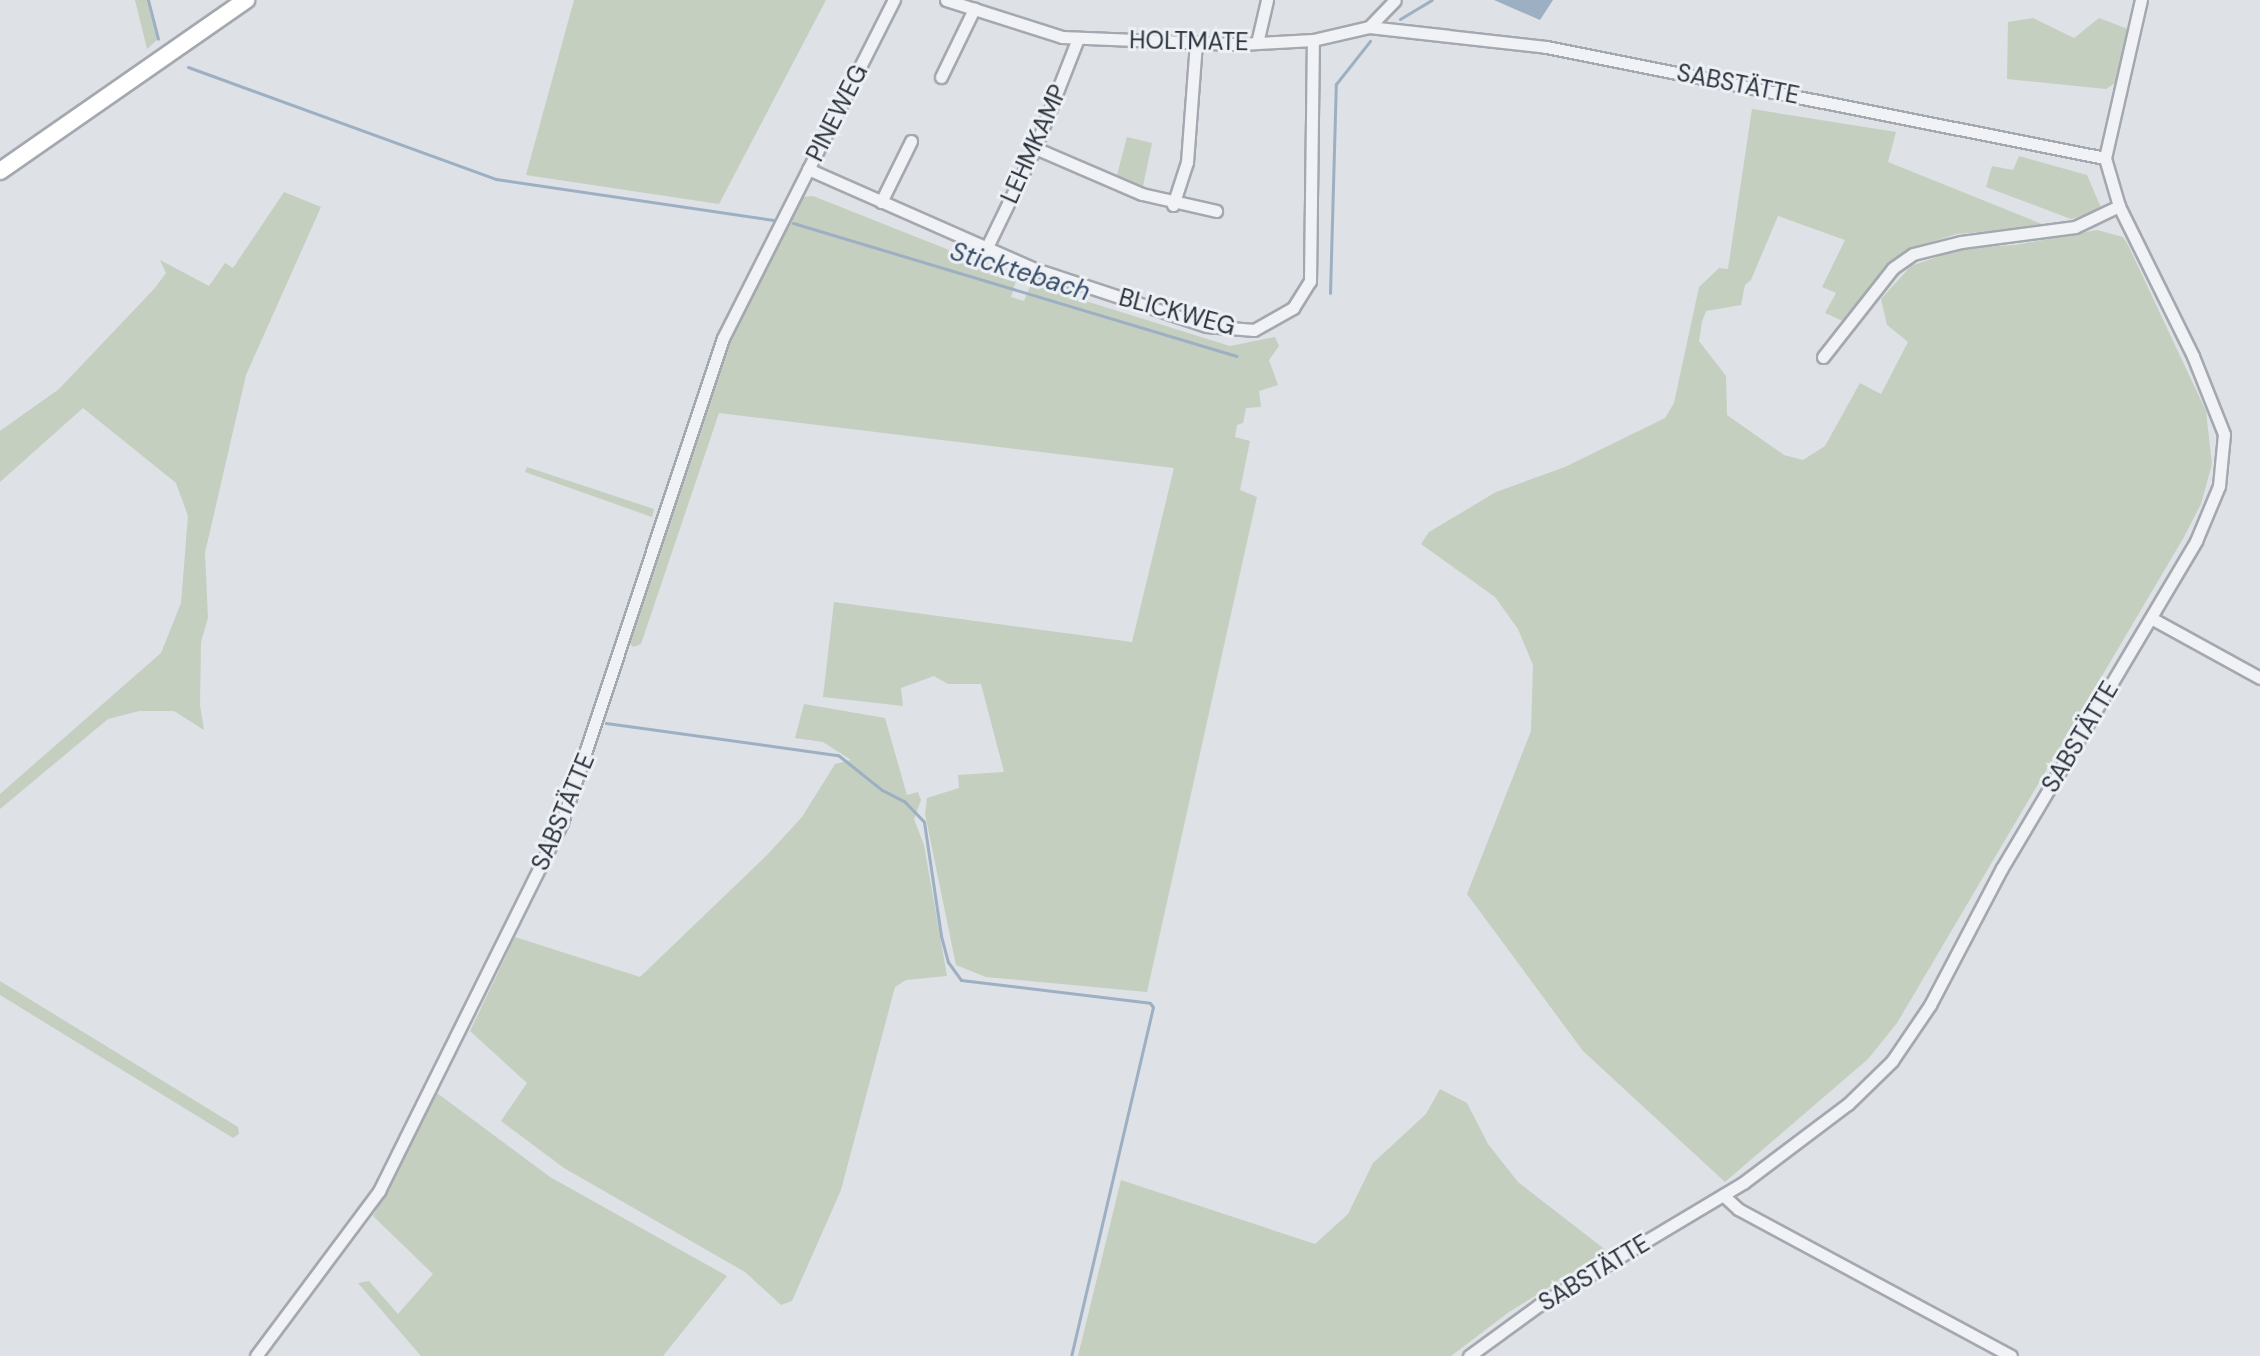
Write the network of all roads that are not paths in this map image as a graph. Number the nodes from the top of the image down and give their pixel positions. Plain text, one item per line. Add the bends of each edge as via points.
1 (246, 0) edge
2 (894, 0) edge
3 (946, 0) edge
4 (1267, 0) edge
5 (1395, 0) edge
6 (2141, 0) edge
7 (974, 9) junction
8 (1369, 27) junction
9 (1078, 38) junction
10 (1313, 40) junction
11 (1196, 42) junction
12 (1257, 43) junction
13 (941, 77) dead end
14 (911, 141) dead end
15 (1035, 148) junction
16 (2105, 158) junction
17 (808, 169) junction
18 (0, 171) edge
19 (881, 202) junction
20 (1173, 205) junction
21 (2119, 206) junction
22 (1216, 211) dead end
23 (780, 225) joint
24 (986, 249) junction
25 (1823, 357) dead end
26 (2151, 618) junction
27 (2260, 678) edge
28 (1723, 1195) junction
29 (256, 1356) edge
30 (1469, 1356) edge
31 (2011, 1356) edge

1 - 18 main road
2 - 17 street, PINEWEG
3 - 7 street, HOLTMATE
4 - 12 street
5 - 8 street
6 - 16 street, SABSTÄTTE
7 - 9 street, HOLTMATE via 1040,32
7 - 13 street
8 - 10 street, HOLTMATE
8 - 16 street, SABSTÄTTE via 1546,47
9 - 11 street, HOLTMATE
9 - 15 street, LEHMKAMP
10 - 12 street, HOLTMATE
10 - 24 street, BLICKWEG via 1310,281 1293,308 1254,330 1224,330
11 - 12 street, HOLTMATE
11 - 20 street via 1187,162
14 - 19 street
15 - 20 street
15 - 24 street, LEHMKAMP
16 - 21 street, SABSTÄTTE
17 - 19 street, BLICKWEG
17 - 23 street, PINEWEG
19 - 24 street, BLICKWEG
20 - 22 street
21 - 25 street via 2075,227 1913,254 1893,268
21 - 26 street, SABSTÄTTE via 2193,356 2225,447 2212,508
23 - 29 street, SABSTÄTTE via 742,294 712,367 562,822 379,1191
26 - 27 street
26 - 28 street, SABSTÄTTE via 2002,868 1911,1038 1848,1104
28 - 30 street, SABSTÄTTE via 1539,1305
28 - 31 street via 1738,1209

